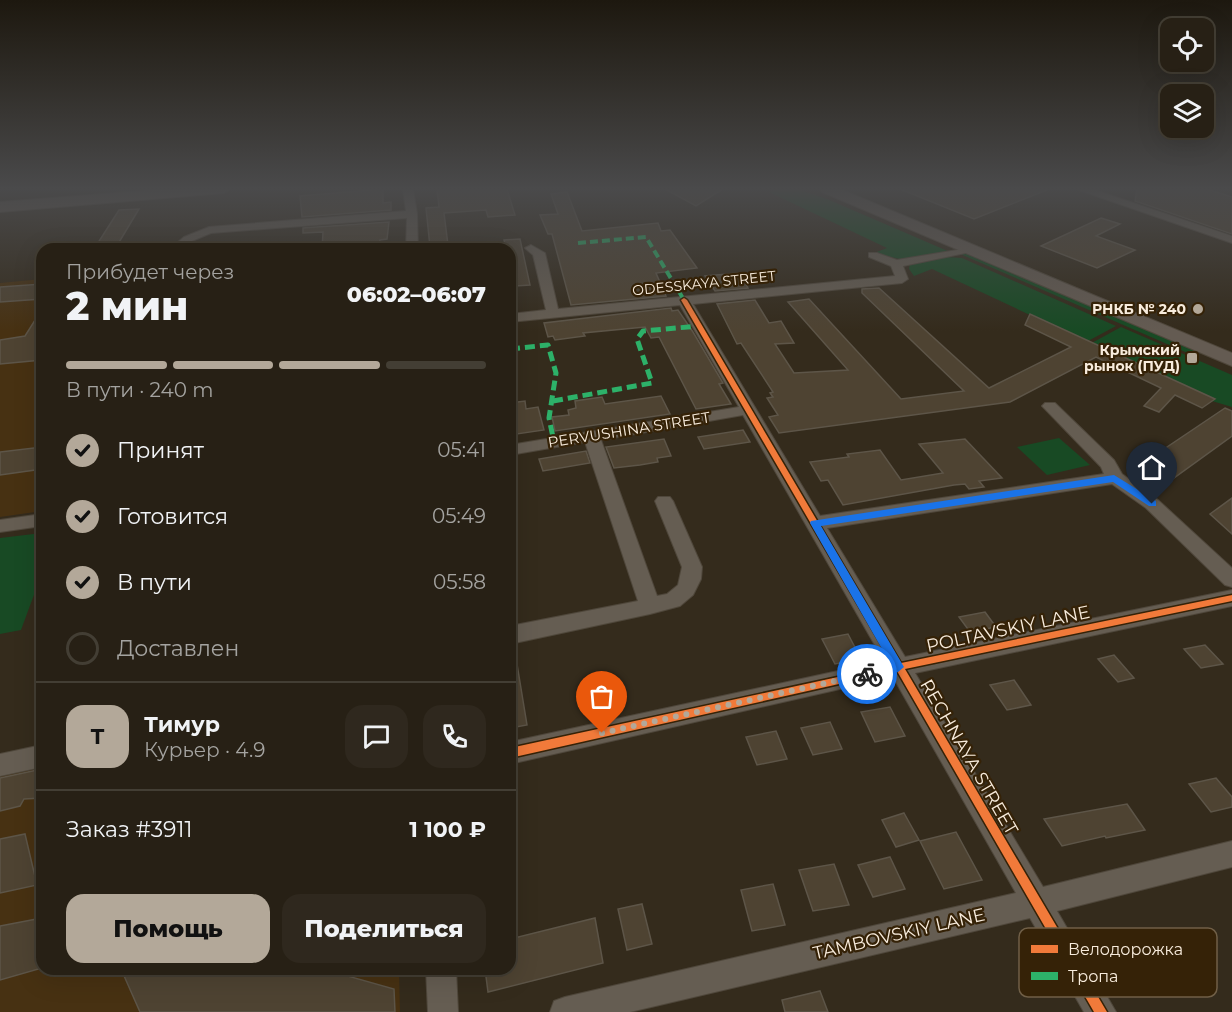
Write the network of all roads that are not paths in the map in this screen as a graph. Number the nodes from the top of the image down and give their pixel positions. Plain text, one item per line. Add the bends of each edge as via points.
1 (940, 236) edge
2 (531, 248) dead end
3 (971, 249) junction
4 (873, 255) dead end
5 (896, 264) junction
6 (684, 300) junction
7 (553, 314) junction
8 (516, 317) edge
9 (1232, 360) edge
10 (1050, 406) dead end
11 (748, 410) junction
12 (591, 436) junction
13 (516, 449) edge
14 (1114, 478) junction
15 (664, 501) dead end
16 (36, 521) edge
17 (815, 523) junction
18 (0, 526) edge
19 (1232, 580) edge
20 (1232, 598) edge
21 (650, 606) junction
22 (516, 634) edge
23 (898, 667) junction
24 (516, 752) edge
25 (36, 757) edge
26 (0, 765) edge
27 (1232, 854) edge
28 (1037, 902) junction
29 (1052, 928) edge
30 (441, 975) edge
31 (1092, 997) edge
32 (443, 1012) edge
33 (565, 1012) edge
34 (1101, 1012) edge

1 - 3 main road
2 - 7 street via 539,253
3 - 5 street
3 - 9 main road
4 - 5 street
5 - 6 street, ODESSKAYA STREET via 902,279
6 - 7 street, ODESSKAYA STREET
6 - 11 street, RECHNAYA STREET
7 - 8 street, ODESSKAYA STREET
10 - 14 street via 1108,464
11 - 12 street, PERVUSHINA STREET
11 - 17 street, RECHNAYA STREET
12 - 13 street, PERVUSHINA STREET
12 - 21 street
14 - 17 street
14 - 19 street via 1152,504
15 - 21 street via 692,567 691,579 686,590 673,600
16 - 18 street
17 - 23 street, RECHNAYA STREET
20 - 23 street, POLTAVSKIY LANE
21 - 22 street
23 - 24 street, POLTAVSKIY LANE
23 - 28 street, RECHNAYA STREET
25 - 26 street
27 - 28 street, TAMBOVSKIY LANE
28 - 29 street, RECHNAYA STREET
28 - 33 street, TAMBOVSKIY LANE
30 - 32 street
31 - 34 street, RECHNAYA STREET

